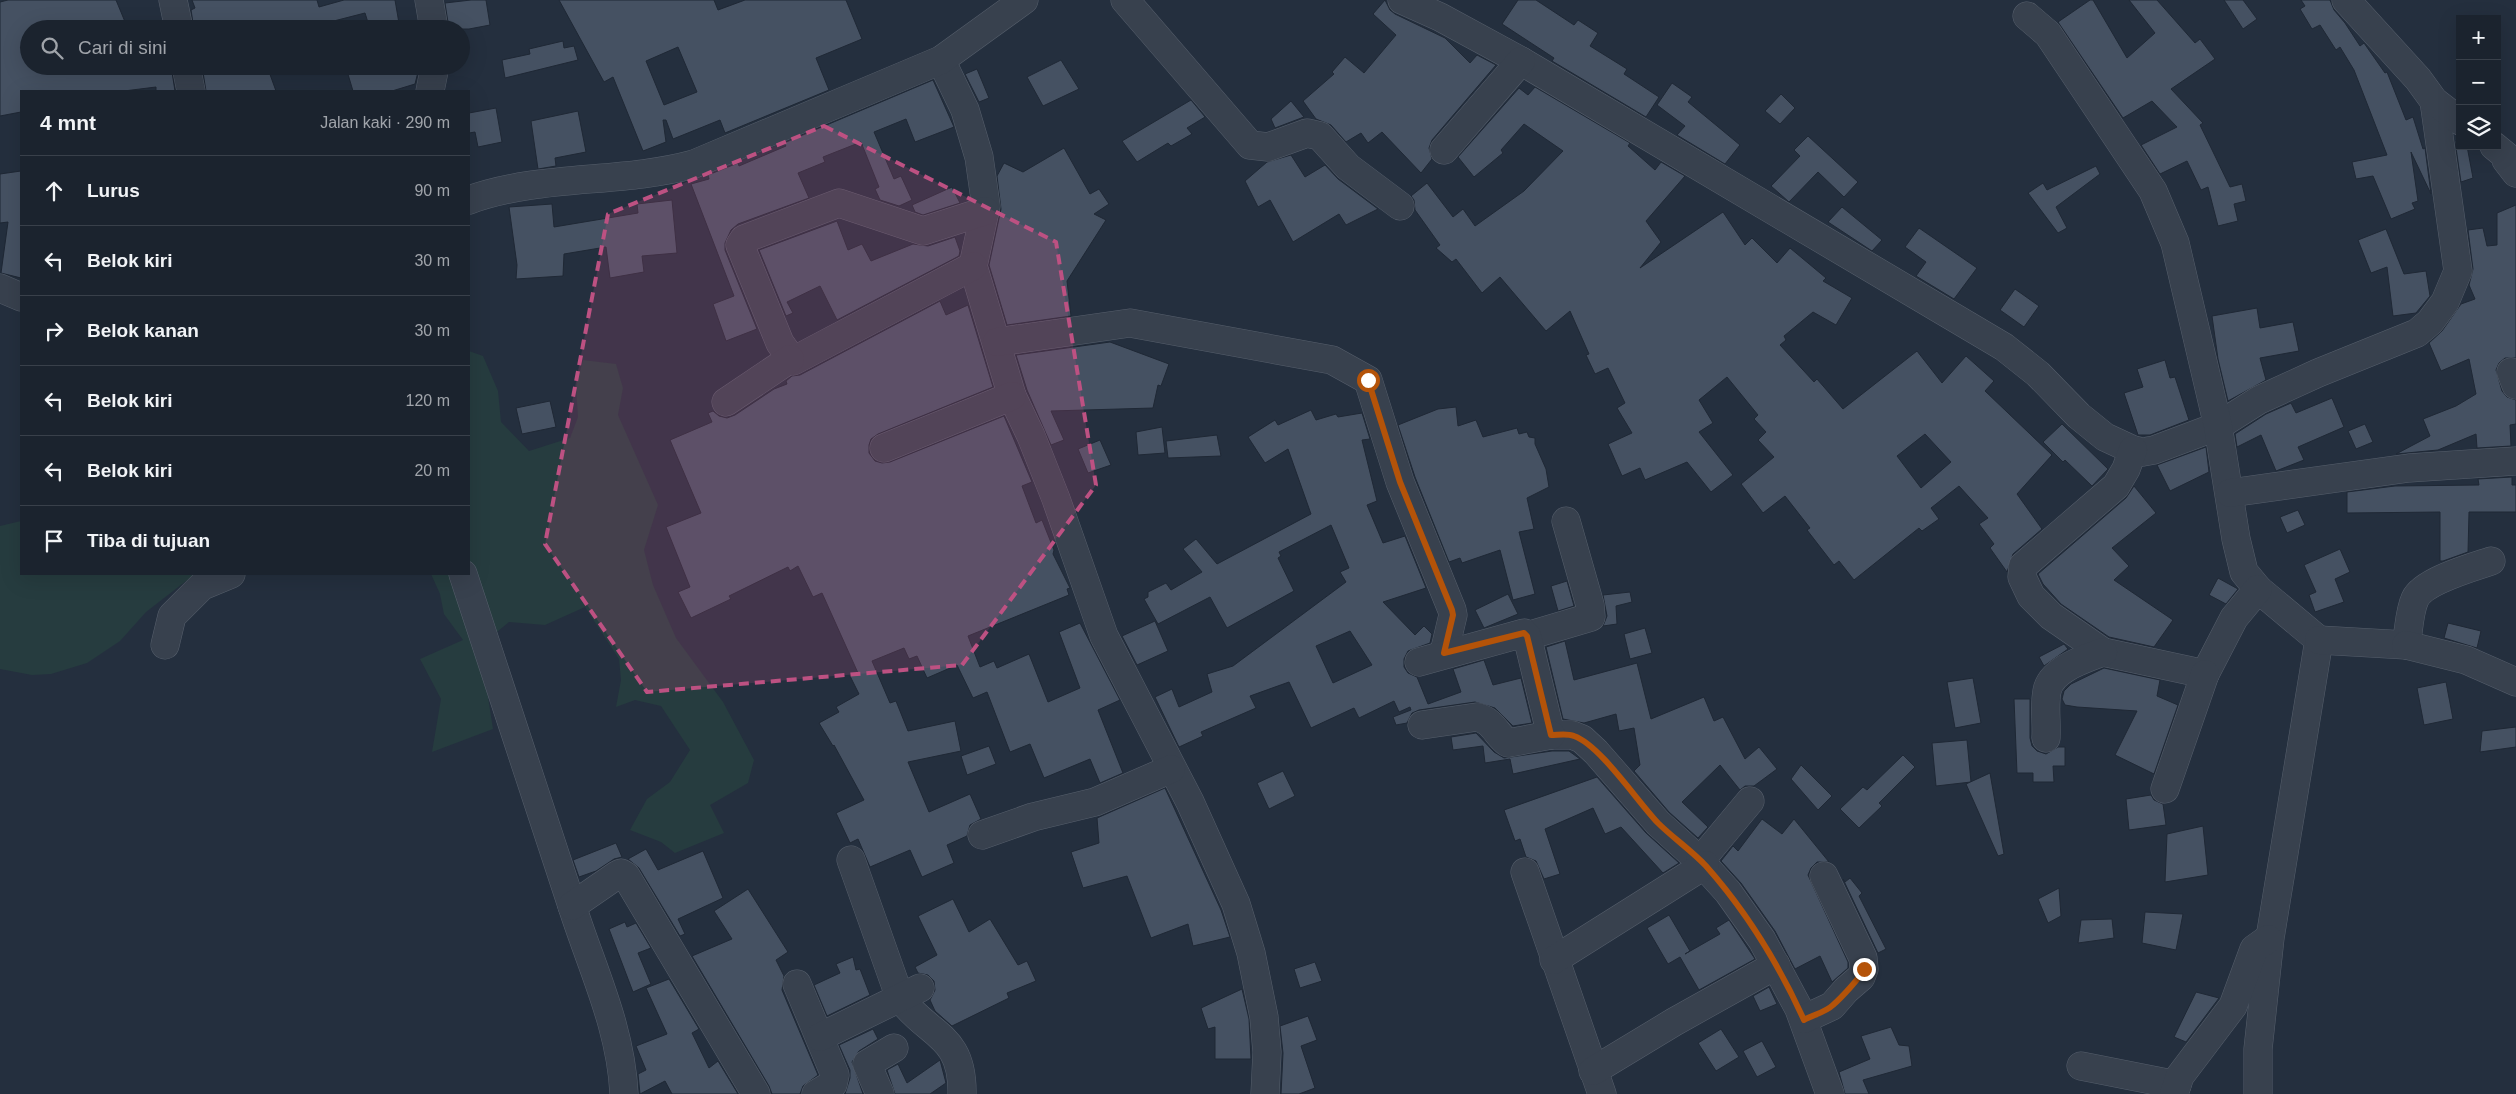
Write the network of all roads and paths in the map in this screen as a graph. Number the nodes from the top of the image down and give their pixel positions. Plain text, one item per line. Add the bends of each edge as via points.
1 (173, 0) edge
2 (429, 0) edge
3 (1024, 0) edge
4 (1125, 0) edge
5 (1402, 0) edge
6 (2346, 0) edge
7 (2027, 16) dead end
8 (177, 20) edge
9 (432, 20) edge
10 (941, 60) junction
11 (1521, 61) junction
12 (188, 75) edge
13 (433, 75) edge
14 (191, 90) edge
15 (430, 90) edge
16 (2434, 100) junction
17 (2456, 118) edge
18 (1444, 150) dead end
19 (470, 200) edge
20 (1400, 206) dead end
21 (985, 211) junction
22 (973, 266) junction
23 (0, 288) edge
24 (20, 297) edge
25 (997, 342) junction
26 (790, 359) junction
27 (1012, 396) junction
28 (726, 402) dead end
29 (2218, 426) junction
30 (884, 448) dead end
31 (2133, 450) junction
32 (2516, 461) edge
33 (2230, 493) junction
34 (1566, 520) dead end
35 (2491, 561) dead end
36 (229, 575) edge
37 (463, 575) edge
38 (2258, 589) junction
39 (1527, 636) junction
40 (2319, 640) junction
41 (165, 645) dead end
42 (2406, 645) junction
43 (2103, 652) junction
44 (2205, 674) junction
45 (2516, 682) edge
46 (1422, 725) dead end
47 (1551, 735) junction
48 (2046, 738) dead end
49 (1170, 769) junction
50 (2165, 789) dead end
51 (1750, 801) dead end
52 (982, 835) dead end
53 (852, 860) dead end
54 (1703, 863) junction
55 (1525, 872) dead end
56 (1824, 876) dead end
57 (572, 906) junction
58 (2270, 938) junction
59 (1554, 960) junction
60 (1776, 965) junction
61 (797, 984) dead end
62 (910, 993) junction
63 (1804, 1020) junction
64 (820, 1037) junction
65 (894, 1048) dead end
66 (2081, 1066) dead end
67 (1598, 1082) edge
68 (2176, 1089) edge
69 (624, 1094) edge
70 (756, 1094) edge
71 (816, 1094) edge
72 (880, 1094) edge
73 (962, 1094) edge
74 (1265, 1094) edge
75 (1830, 1094) edge
76 (2258, 1094) edge

1 - 8 street
2 - 9 street
3 - 10 street
4 - 20 street via 1250,145 1268,147 1307,133 1320,136 1348,167
5 - 11 street
6 - 16 street
7 - 29 street via 2048,34 2153,191 2175,243
10 - 19 street via 694,164 673,170 518,188
10 - 21 street via 975,139
11 - 18 street
11 - 31 street via 2004,346 2105,437
12 - 14 street
13 - 15 street
16 - 17 street
16 - 29 street via 2458,271 2445,302 2417,333 2259,400
21 - 22 street
21 - 26 street via 923,231 839,203 741,242 745,260
22 - 25 street
22 - 26 street via 794,361
23 - 24 street
25 - 27 street
25 - 39 street via 1130,323 1332,360 1368,380 1400,482 1452,610 1453,615 1432,658 1524,633
26 - 28 street
27 - 30 street
27 - 49 street via 1056,500 1104,636
29 - 31 street via 2154,450
29 - 33 street
31 - 43 street via 2116,486 2028,560 2022,571 2030,596 2051,616
32 - 33 street via 2409,468
33 - 38 street via 2244,572
34 - 39 street via 1591,617
35 - 42 street via 2460,571 2418,593
36 - 41 street via 202,586 172,616
37 - 57 street
38 - 40 street
38 - 44 street via 2234,618
39 - 47 street
40 - 42 street
40 - 58 street
42 - 45 street via 2466,660
43 - 44 street
43 - 48 street via 2064,670 2051,680 2046,698
44 - 50 street
46 - 47 street via 1477,717 1494,726 1508,743
47 - 54 street via 1572,735 1582,739 1658,823
49 - 52 street via 1095,802 1033,817
49 - 74 street via 1190,802 1236,904 1245,932 1264,1017 1267,1052
51 - 54 street
53 - 62 street
54 - 59 street
54 - 60 street via 1728,892
55 - 59 street
56 - 63 street via 1863,958 1864,969 1861,977 1832,1006
57 - 69 street via 614,1025
57 - 70 street via 617,875 626,876
58 - 68 street via 2254,949 2233,1006 2180,1076
58 - 76 street via 2258,1048
59 - 67 street
60 - 63 street
60 - 67 street via 1674,1022
61 - 64 street
62 - 64 street
62 - 73 street via 912,1013 951,1046 958,1060
63 - 75 street
64 - 71 street via 835,1080
65 - 72 street via 867,1064
66 - 68 street

